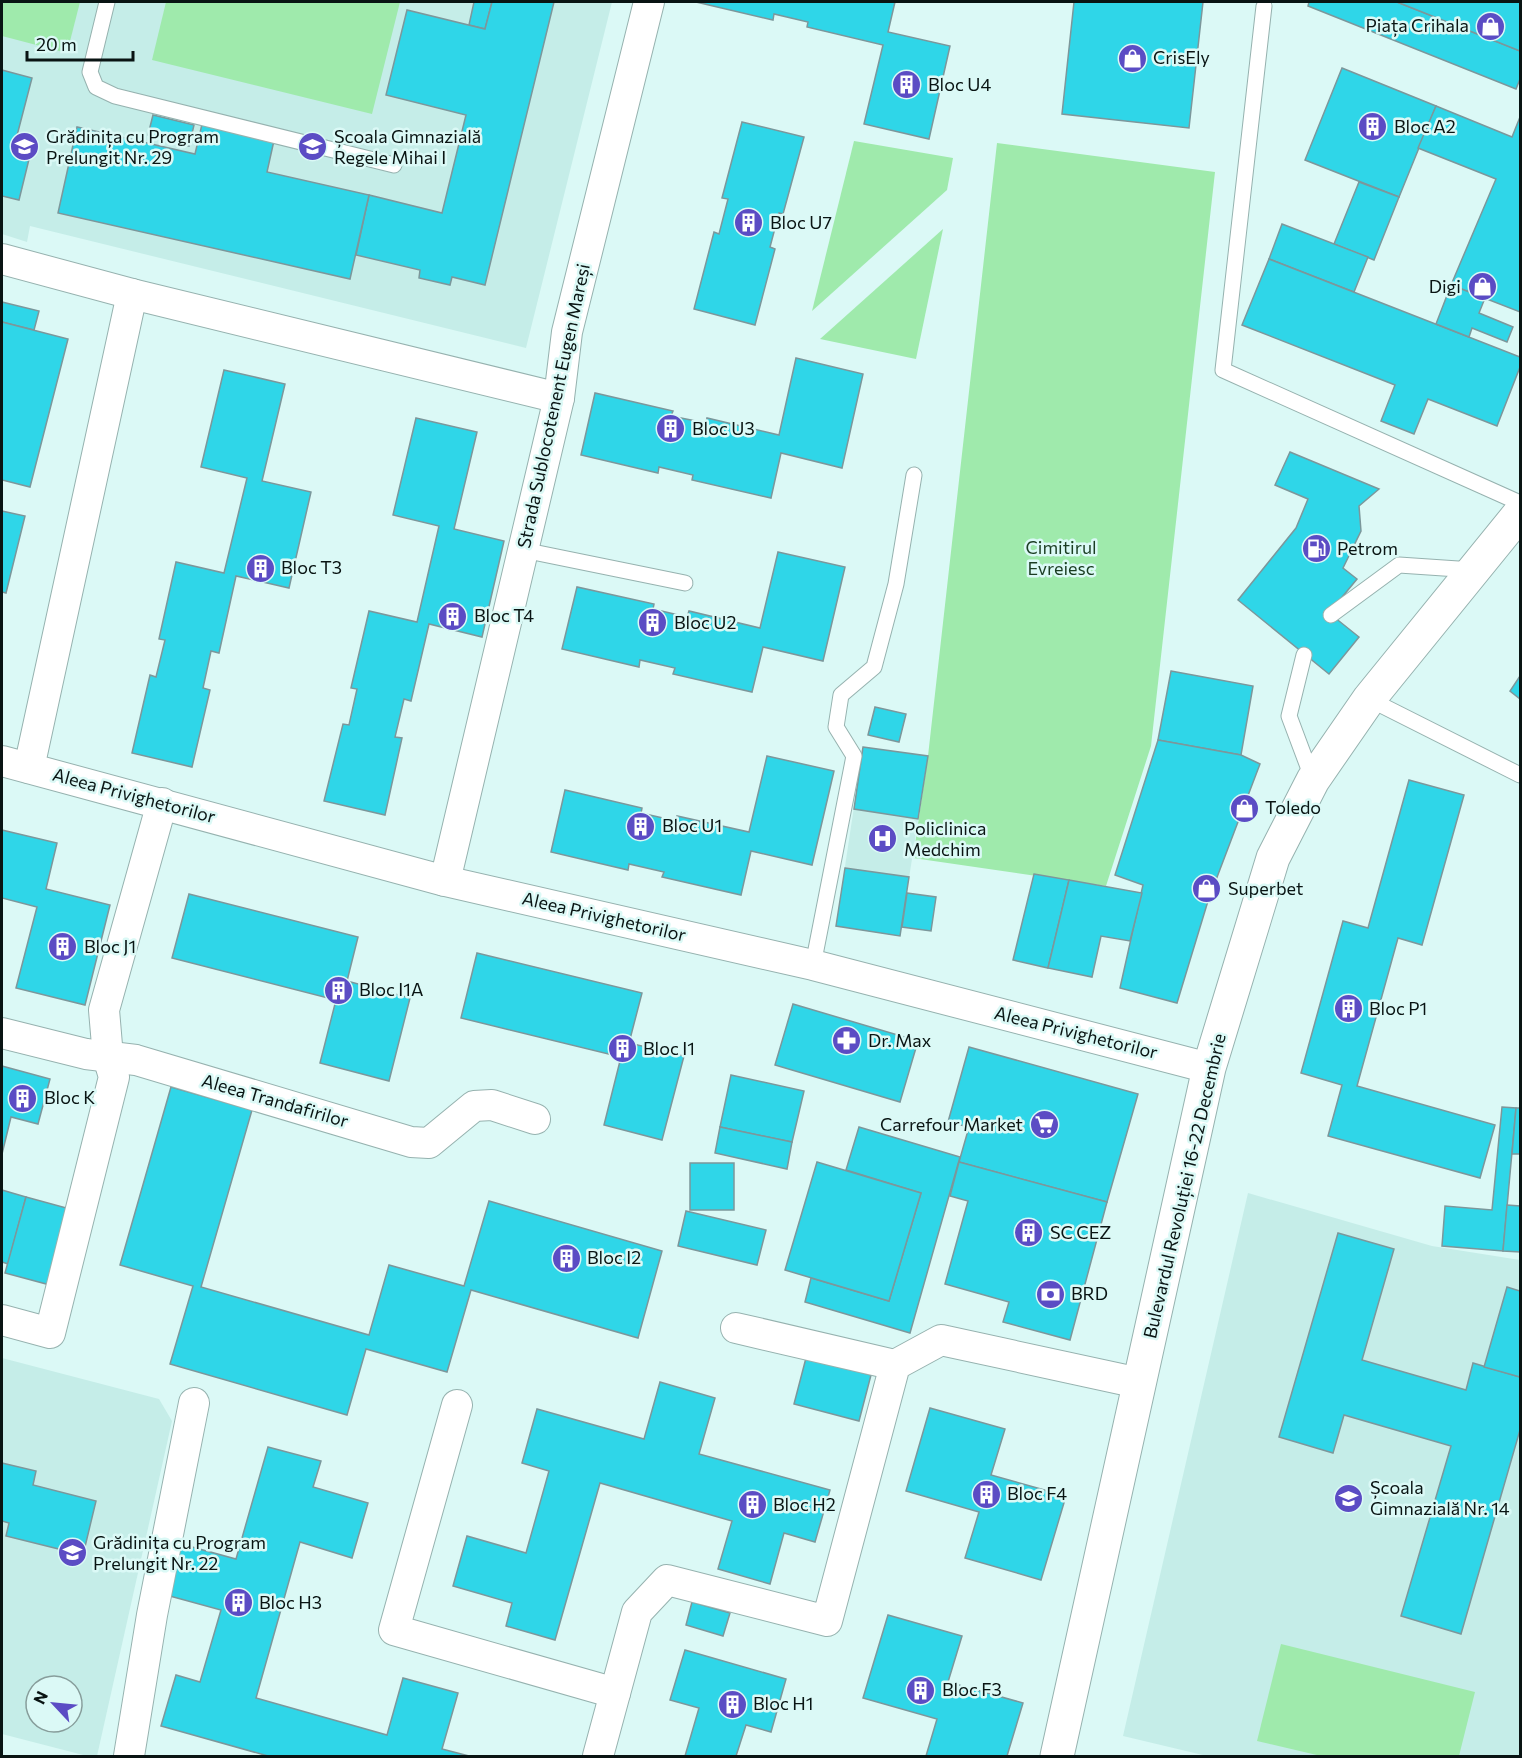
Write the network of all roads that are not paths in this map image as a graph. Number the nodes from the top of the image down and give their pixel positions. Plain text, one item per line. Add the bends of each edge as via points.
1 (107, 2) edge
2 (650, 2) edge
3 (1264, 6) dead end
4 (394, 165) dead end
5 (2, 260) edge
6 (132, 294) junction
7 (559, 398) junction
8 (914, 475) dead end
9 (1521, 503) edge
10 (1521, 513) edge
11 (523, 550) junction
12 (1473, 570) junction
13 (685, 583) dead end
14 (1331, 615) dead end
15 (1304, 655) dead end
16 (1369, 699) junction
17 (15, 765) edge
18 (1521, 775) edge
19 (1313, 780) junction
20 (162, 803) junction
21 (445, 881) junction
22 (813, 965) junction
23 (2, 1033) edge
24 (108, 1057) junction
25 (1209, 1068) junction
26 (535, 1119) dead end
27 (2, 1320) edge
28 (736, 1328) dead end
29 (895, 1365) junction
30 (1139, 1383) junction
31 (194, 1403) dead end
32 (457, 1405) dead end
33 (615, 1692) junction
34 (129, 1756) edge
35 (598, 1756) edge
36 (1057, 1756) edge

1 - 4 lane via 90,72 96,87 115,96
2 - 7 street, Strada Sublocotenent Eugen Mareși via 567,332
3 - 9 lane via 1223,370
5 - 6 street
6 - 7 street
6 - 17 street
7 - 11 street, Strada Sublocotenent Eugen Mareși
8 - 22 lane via 896,584 874,667 841,695 836,728 854,756
10 - 12 street, Bulevardul Revoluției 16-22 Decembrie
11 - 13 lane
11 - 21 street, Strada Sublocotenent Eugen Mareși
12 - 14 lane via 1399,565
12 - 16 street, Bulevardul Revoluției 16-22 Decembrie
15 - 19 lane via 1289,716
16 - 18 lane
16 - 19 street, Bulevardul Revoluției 16-22 Decembrie
17 - 20 street, Aleea Privighetorilor
19 - 25 street, Bulevardul Revoluției 16-22 Decembrie via 1273,858
20 - 21 street, Aleea Privighetorilor
20 - 24 street via 104,1010
21 - 22 street, Aleea Privighetorilor
22 - 25 street, Aleea Privighetorilor
23 - 24 street, Aleea Trandafirilor
24 - 26 street, Aleea Trandafirilor via 136,1060 411,1142 429,1143 474,1106 492,1106
24 - 27 street via 114,1077 50,1333
25 - 30 street, Bulevardul Revoluției 16-22 Decembrie
28 - 29 street
29 - 30 street via 941,1340
29 - 33 street via 826,1621 667,1580 637,1612
30 - 36 street, Bulevardul Revoluției 16-22 Decembrie
31 - 34 street
32 - 33 street via 394,1630
33 - 35 street

